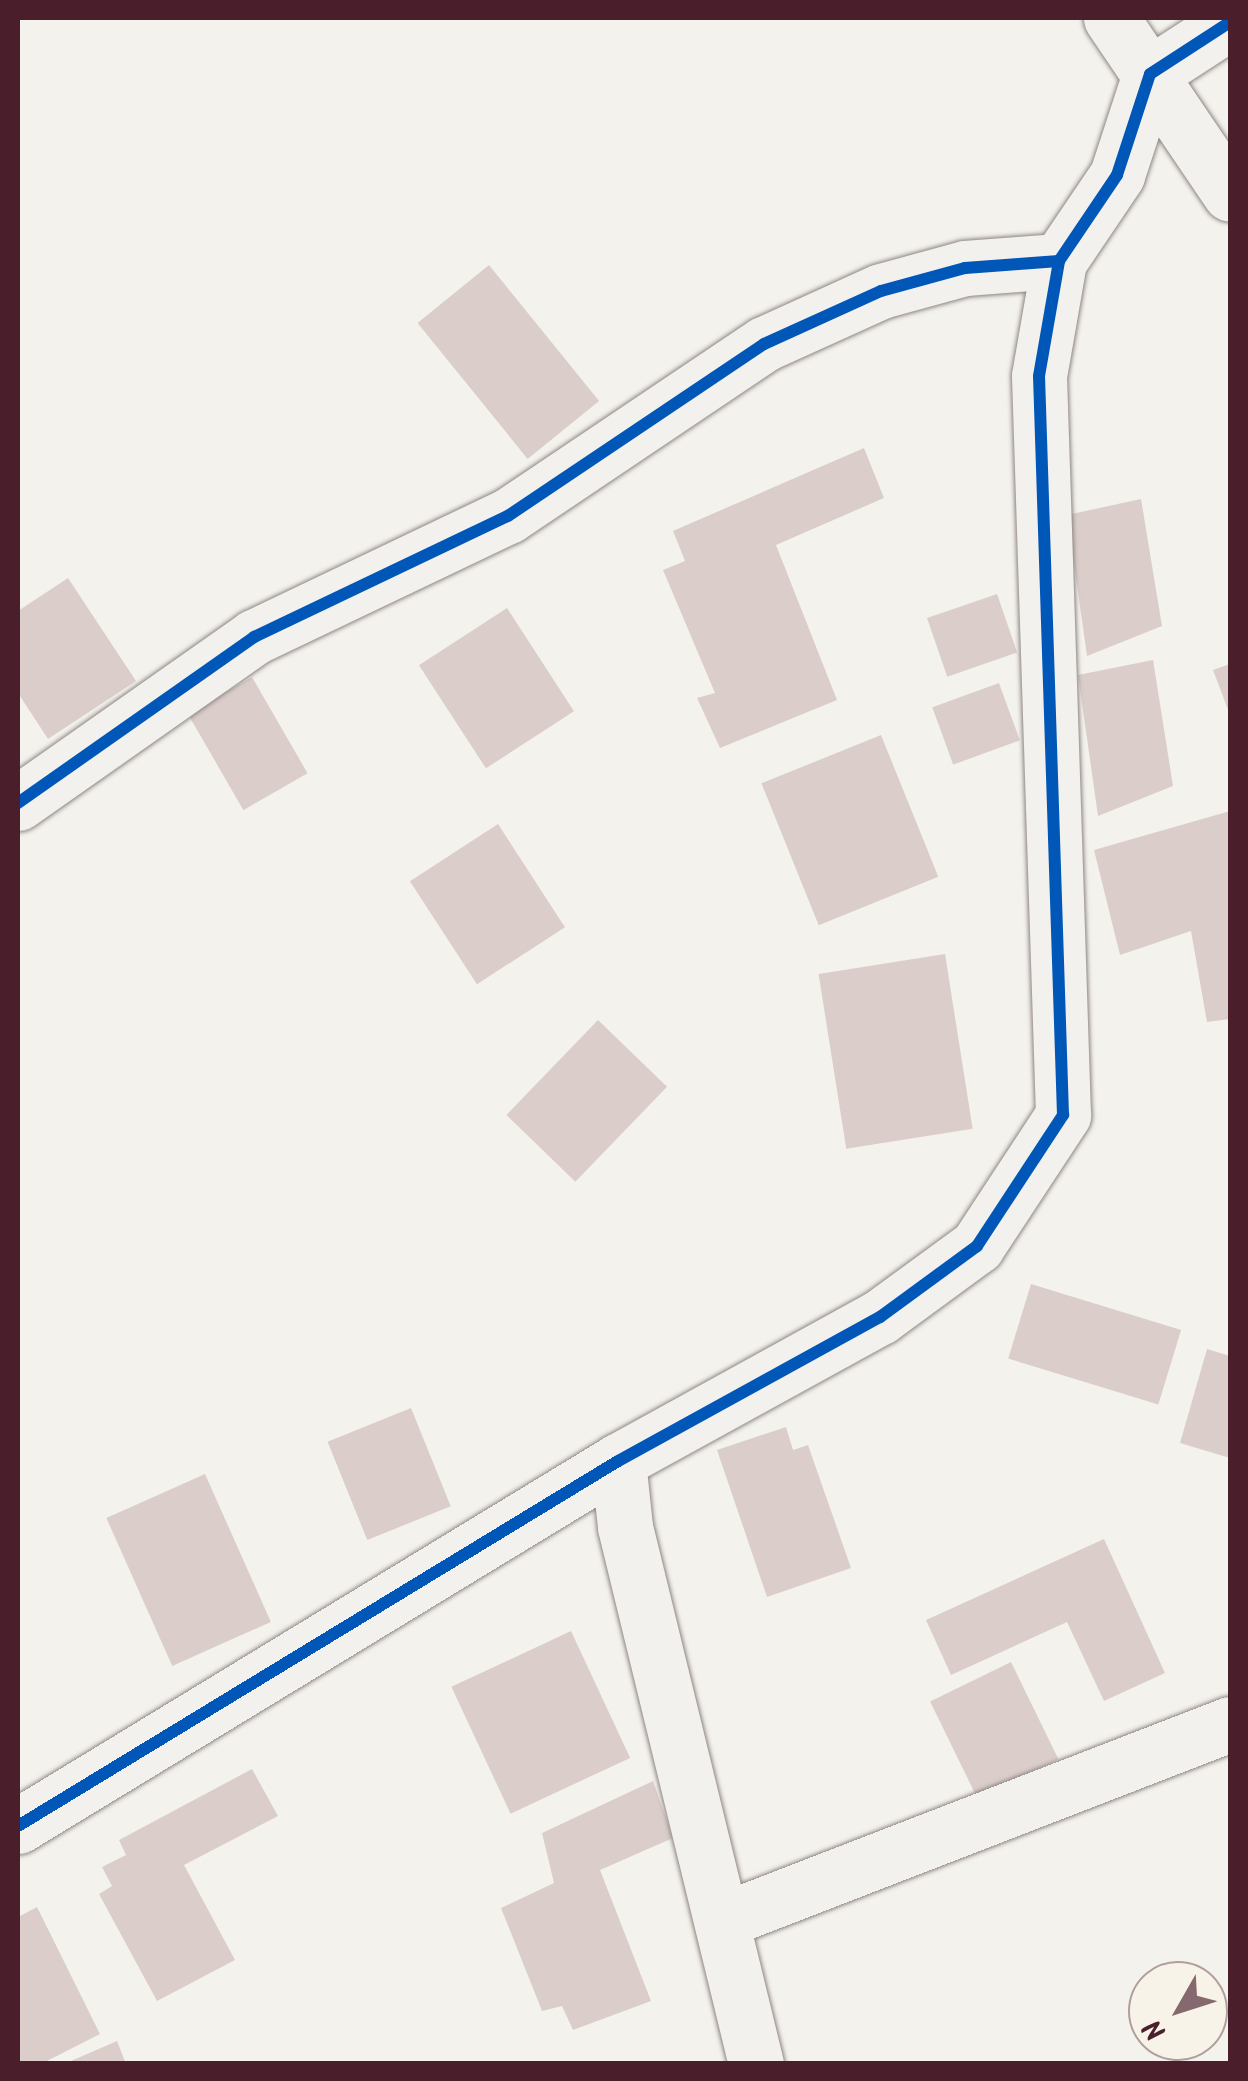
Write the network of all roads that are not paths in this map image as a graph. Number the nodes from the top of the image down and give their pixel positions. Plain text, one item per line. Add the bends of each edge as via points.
1 (1111, 18) edge
2 (1230, 22) edge
3 (1150, 74) junction
4 (1230, 194) edge
5 (1059, 261) junction
6 (18, 803) edge
7 (618, 1460) junction
8 (1230, 1724) edge
9 (18, 1826) edge
10 (726, 1919) junction
11 (756, 2064) edge

1 - 3 street
2 - 3 street
3 - 4 street
3 - 5 street via 1117,175
5 - 6 street via 965,268 881,290 764,344 508,516 254,636
5 - 7 street via 1038,376 1063,1115 977,1246 880,1317
7 - 9 street
7 - 10 street via 625,1527
8 - 10 street
10 - 11 street

